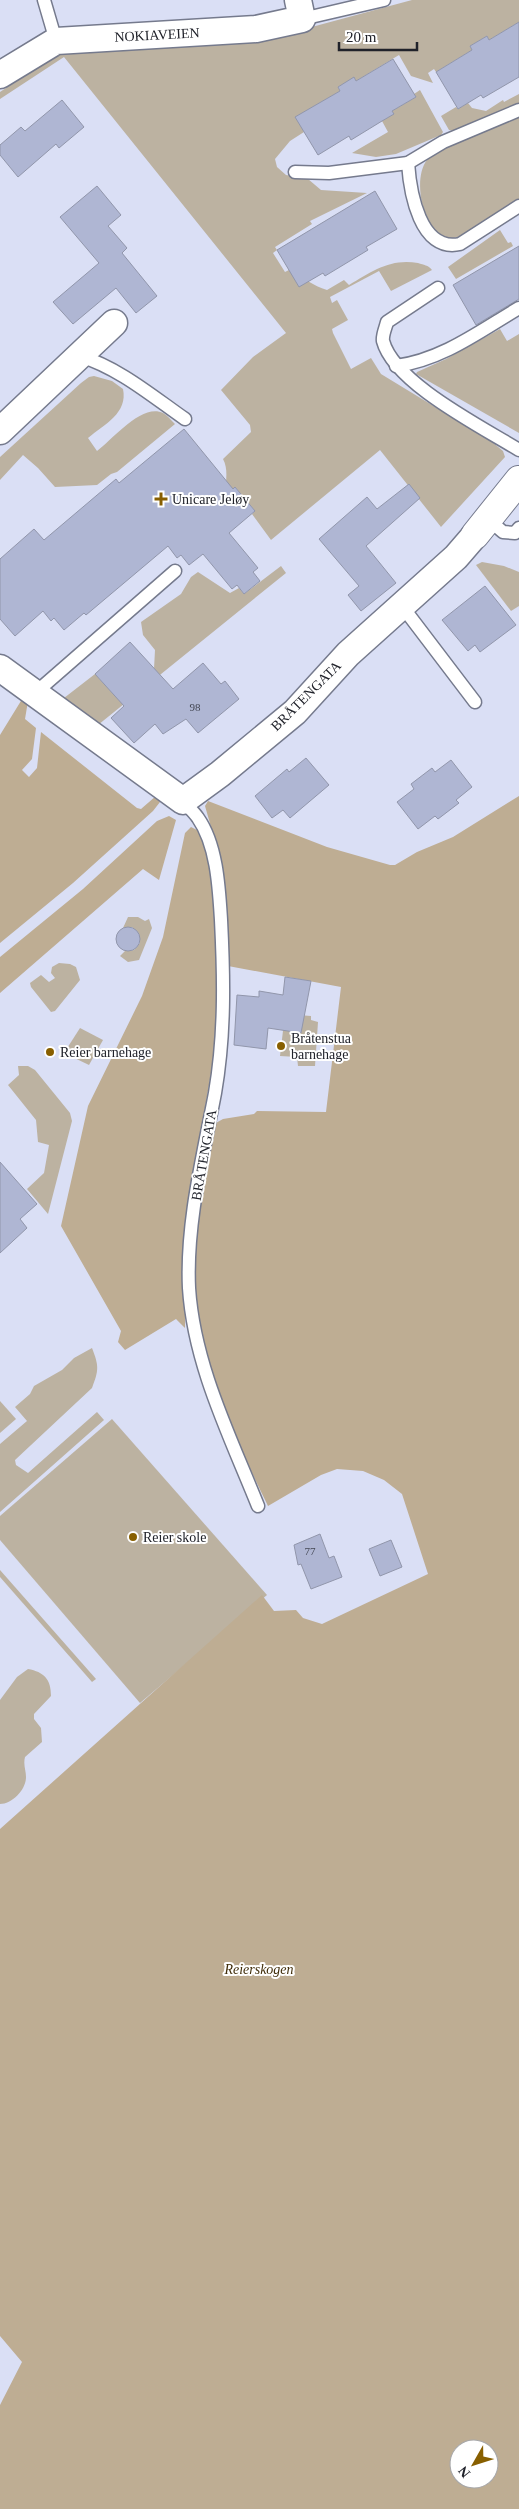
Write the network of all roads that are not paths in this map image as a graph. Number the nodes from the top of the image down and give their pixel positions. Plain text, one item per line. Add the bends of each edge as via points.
1 (44, 0) edge
2 (384, 0) edge
3 (300, 10) edge
4 (56, 41) junction
5 (0, 74) edge
6 (519, 110) edge
7 (408, 163) junction
8 (295, 172) dead end
9 (519, 206) edge
10 (438, 288) dead end
11 (519, 308) edge
12 (114, 323) dead end
13 (80, 356) junction
14 (396, 366) junction
15 (185, 419) dead end
16 (0, 431) edge
17 (519, 450) edge
18 (519, 480) edge
19 (482, 528) junction
20 (519, 528) edge
21 (175, 571) dead end
22 (402, 606) junction
23 (0, 668) edge
24 (34, 694) junction
25 (475, 702) dead end
26 (183, 801) junction
27 (258, 1506) dead end

1 - 4 lane
2 - 3 lane
3 - 4 street, NOKIAVEIEN via 256,29
4 - 5 street, NOKIAVEIEN
6 - 7 lane via 443,142
7 - 8 lane via 329,173
7 - 9 lane via 410,187 423,224 438,243 460,244
10 - 14 lane via 387,322 383,339
11 - 14 lane via 438,355 416,364
12 - 13 street
13 - 15 lane via 98,361
13 - 16 street
14 - 17 lane via 417,386
18 - 19 street
19 - 20 lane via 515,533
19 - 22 street, BRÅTENGATA via 456,557
21 - 24 lane
22 - 25 lane
22 - 26 street, BRÅTENGATA via 348,654 295,712
23 - 24 street, BRÅTENGATA
24 - 26 street, BRÅTENGATA
26 - 27 lane, BRÅTENGATA via 199,818 210,843 220,907 225,1001 222,1045 193,1226 189,1286 191,1309 194,1332 214,1398

